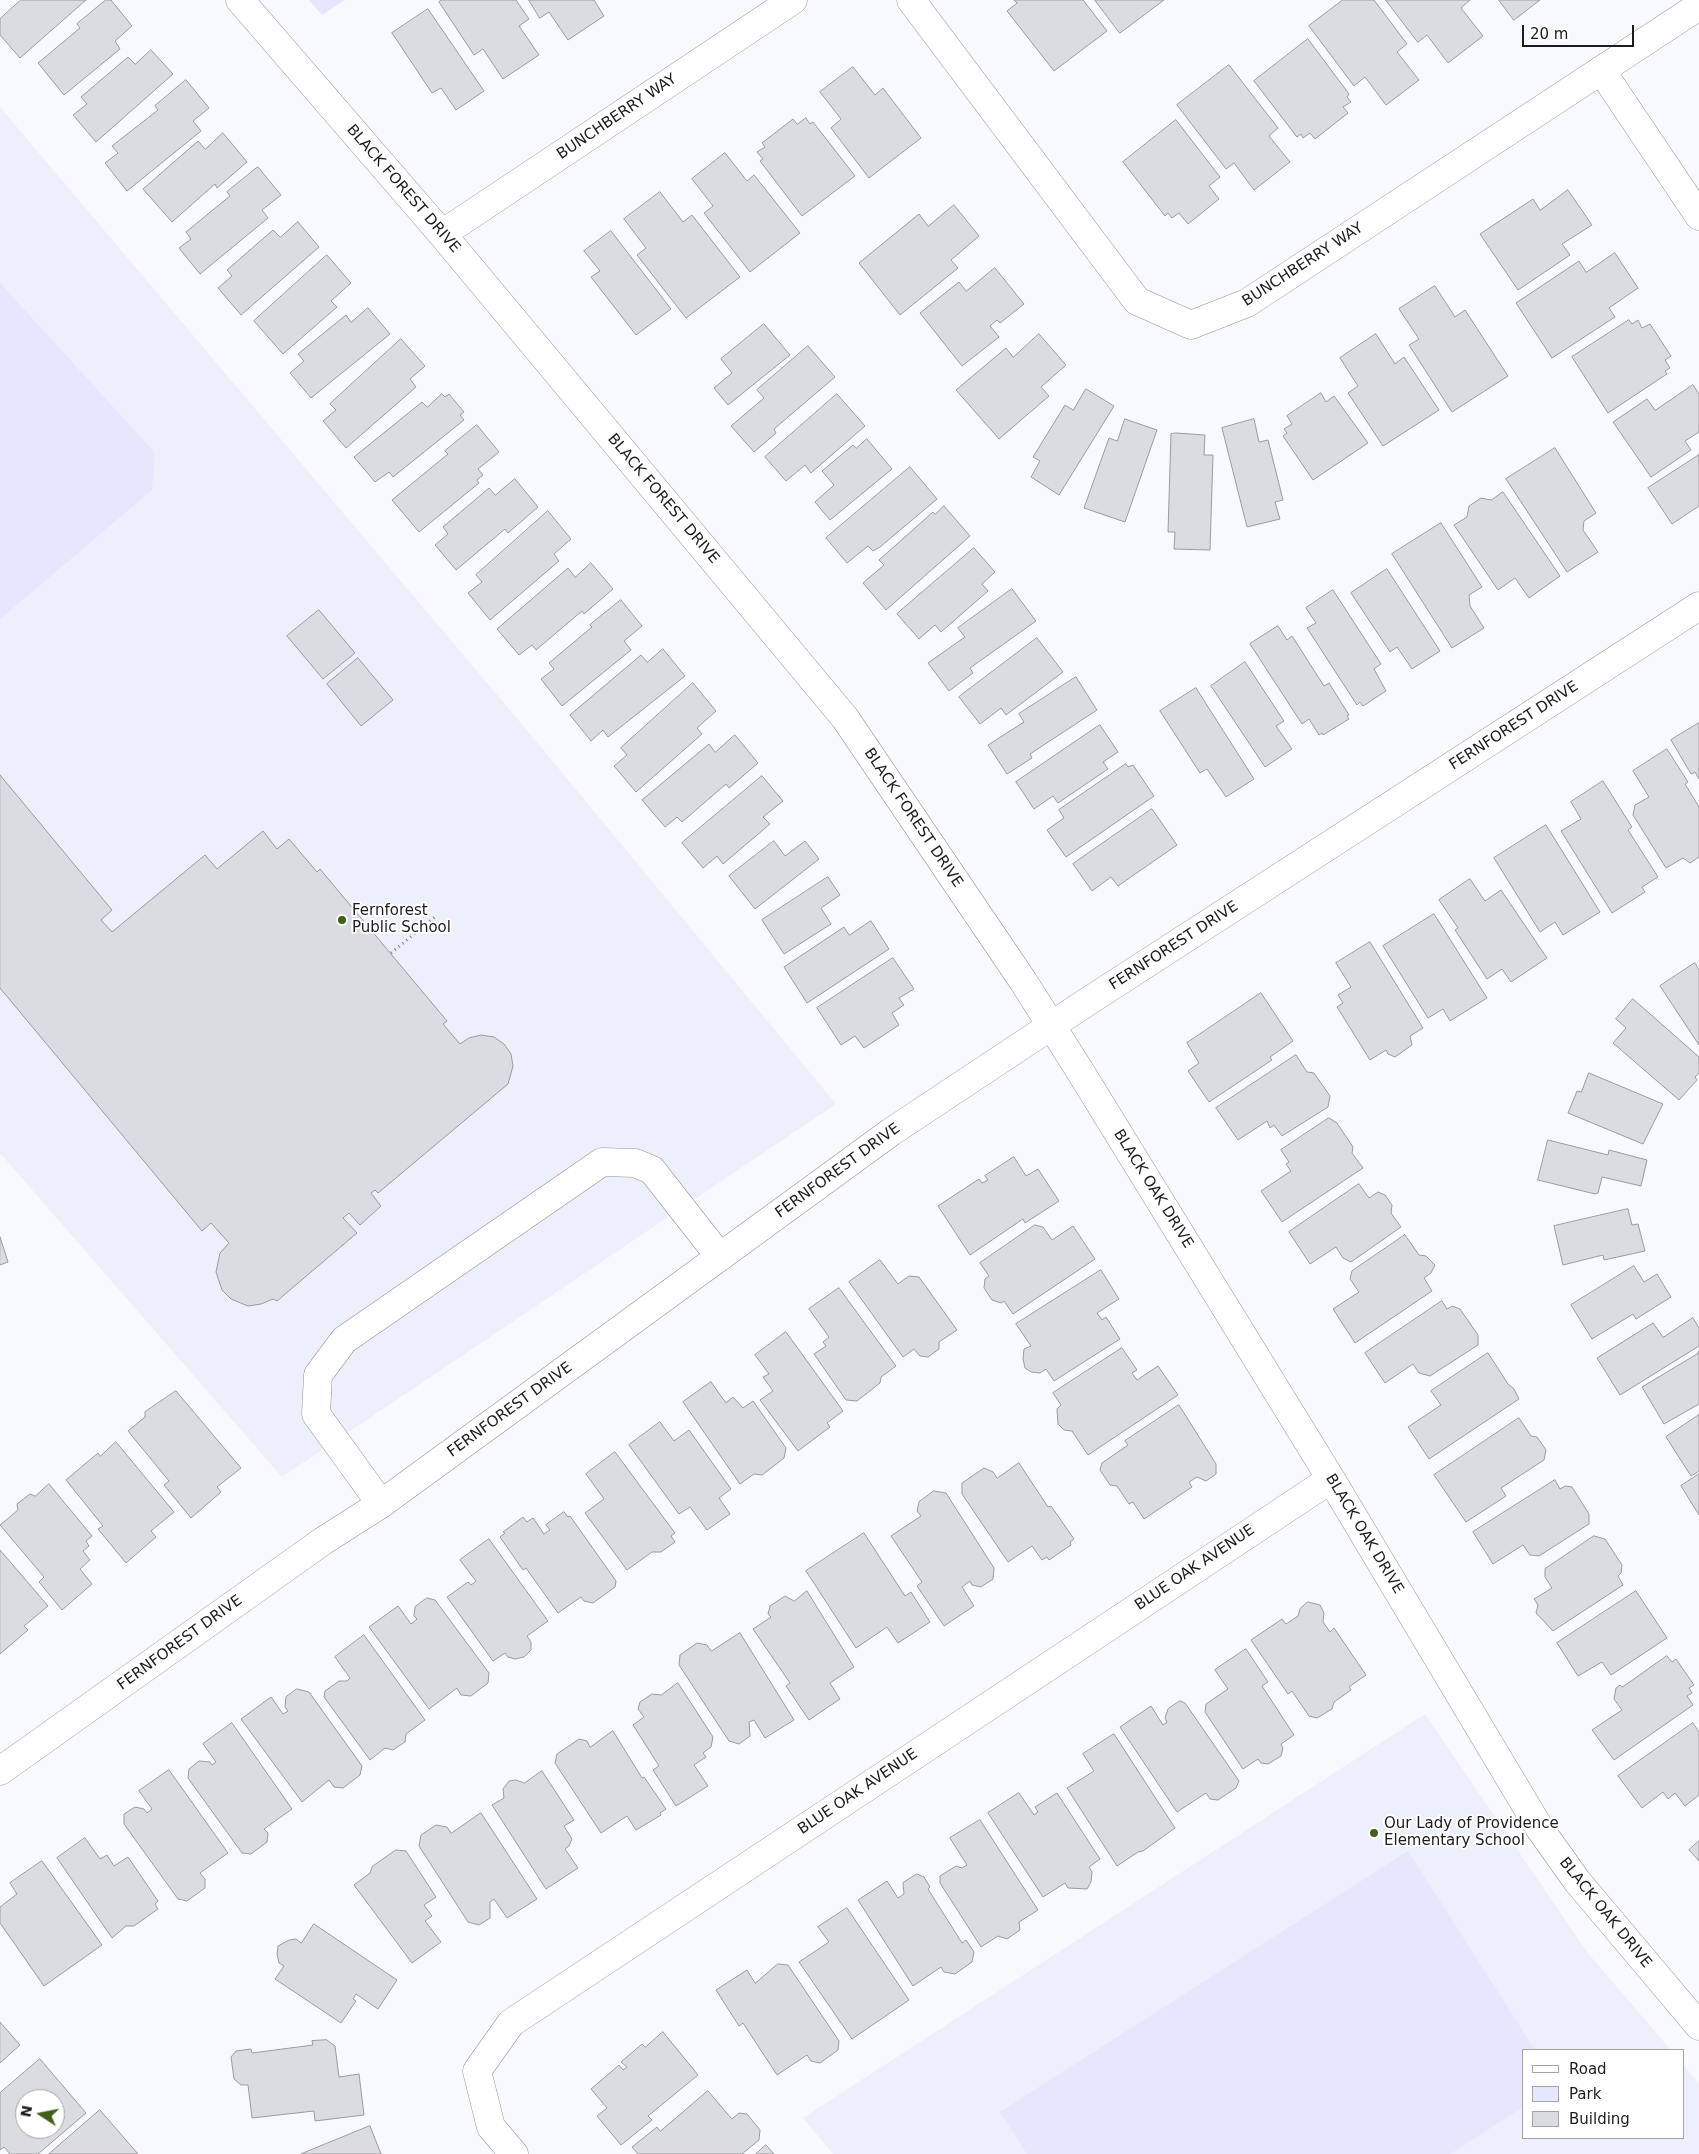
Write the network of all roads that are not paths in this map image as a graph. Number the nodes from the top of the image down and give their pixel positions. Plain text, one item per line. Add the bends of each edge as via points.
1 (240, 0) edge
2 (793, 0) edge
3 (912, 0) edge
4 (1699, 6) edge
5 (1601, 70) junction
6 (1699, 216) edge
7 (442, 234) junction
8 (1699, 606) edge
9 (1052, 1026) junction
10 (720, 1257) junction
11 (1331, 1479) junction
12 (381, 1504) junction
13 (0, 1771) edge
14 (1699, 2026) edge
15 (514, 2154) edge

1 - 7 street, BLACK FOREST DRIVE
2 - 7 street, BUNCHBERRY WAY
3 - 5 street, BUNCHBERRY WAY via 1137,301 1191,325 1247,303
4 - 5 street, BUNCHBERRY WAY
5 - 6 street
7 - 9 street, BLACK FOREST DRIVE via 846,718
8 - 9 street, FERNFOREST DRIVE
9 - 10 street, FERNFOREST DRIVE via 891,1132
9 - 11 street, BLACK OAK DRIVE
10 - 12 street, FERNFOREST DRIVE
10 - 12 street via 652,1170 635,1163 602,1162 344,1340 318,1375 316,1414
11 - 14 street, BLACK OAK DRIVE via 1540,1828 1577,1881
11 - 15 street, BLUE OAK AVENUE via 512,2022 477,2070 491,2127
12 - 13 street, FERNFOREST DRIVE via 323,1541

